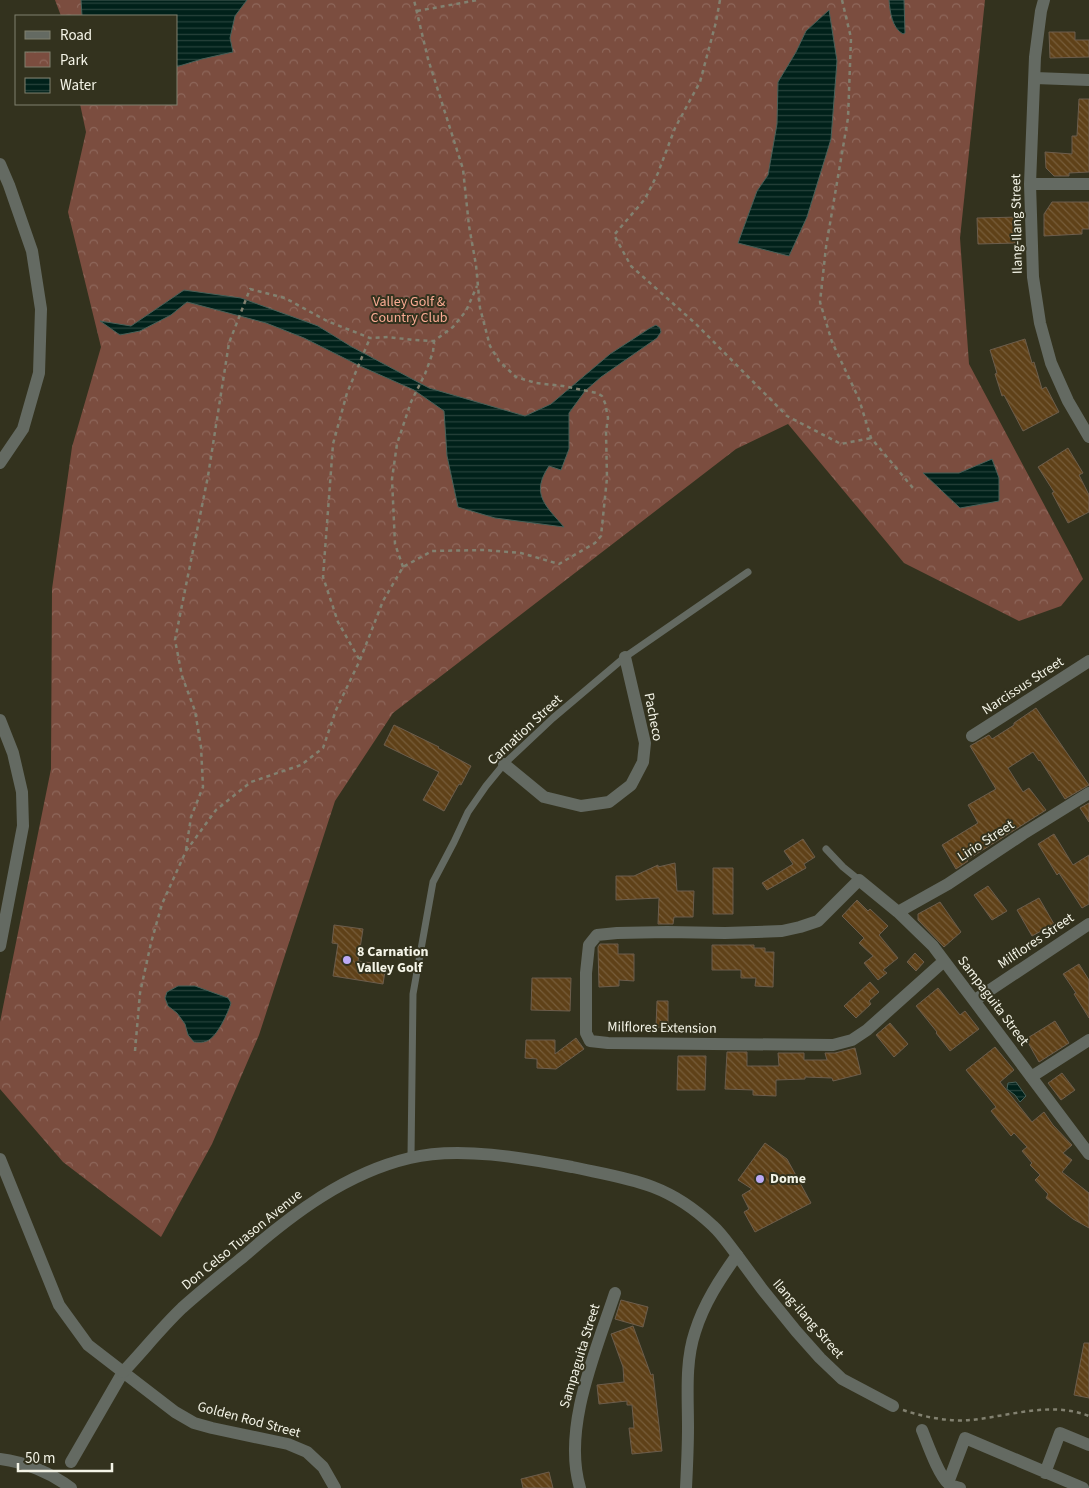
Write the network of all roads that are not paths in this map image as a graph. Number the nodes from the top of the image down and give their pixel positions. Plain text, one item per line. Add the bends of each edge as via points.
1 (1044, 0) edge
2 (1035, 78) junction
3 (1089, 80) edge
4 (0, 164) edge
5 (1030, 184) junction
6 (1089, 184) edge
7 (1089, 438) edge
8 (0, 463) edge
9 (748, 572) dead end
10 (625, 657) junction
11 (1089, 661) edge
12 (0, 720) edge
13 (972, 736) dead end
14 (504, 764) junction
15 (1089, 793) edge
16 (826, 849) dead end
17 (859, 880) junction
18 (898, 912) junction
19 (1089, 924) edge
20 (0, 946) edge
21 (944, 961) junction
22 (975, 1000) junction
23 (1089, 1040) edge
24 (1031, 1076) junction
25 (1089, 1154) edge
26 (411, 1157) junction
27 (0, 1159) edge
28 (737, 1255) junction
29 (615, 1293) dead end
30 (123, 1372) junction
31 (893, 1406) road end
32 (922, 1430) dead end
33 (1089, 1445) edge
34 (0, 1459) edge
35 (71, 1462) dead end
36 (1045, 1472) junction
37 (948, 1483) junction
38 (71, 1488) edge
39 (335, 1488) edge
40 (580, 1488) edge
41 (686, 1488) edge
42 (960, 1488) edge
43 (1083, 1488) edge

1 - 2 street, Ilang-Ilang Street
2 - 3 street
2 - 5 street, Ilang-Ilang Street
4 - 8 street via 32,251 41,309 39,373 22,429
5 - 6 street
5 - 7 street, Ilang-Ilang Street via 1033,277 1040,323 1051,364
9 - 10 lane, Carnation Street
10 - 14 lane, Carnation Street
10 - 14 street, Pacheco via 645,742 643,762 631,785 609,802 581,806 544,797
11 - 13 street, Narcissus Street
12 - 20 street via 13,753 22,792 23,826
14 - 26 lane, Carnation Street via 468,812 433,882 413,994
15 - 18 street, Lirio Street via 948,884
16 - 17 lane
17 - 18 street, Sampaguita Street
17 - 21 street, Milflores Extension via 818,921 782,931 597,935 589,945 586,973 586,1033 590,1041 608,1044 833,1045 852,1040 866,1030
18 - 21 street, Sampaguita Street
19 - 22 street, Milflores Street
21 - 22 street, Sampaguita Street
22 - 24 street, Sampaguita Street
23 - 24 street
24 - 25 street, Sampaguita Street
26 - 28 street, Don Celso Tuason Avenue via 447,1153 505,1156 637,1181 654,1187 696,1212 714,1227
26 - 30 street, Don Celso Tuason Avenue via 350,1181 289,1218 181,1309
27 - 30 street via 59,1305 88,1345
28 - 31 street, Ilang-ilang Street via 820,1358 842,1379
28 - 41 street via 719,1280 694,1333 689,1363
29 - 40 street, Sampaguita Street via 576,1420 574,1452
30 - 35 street, Don Celso Tuason Avenue
30 - 39 street, Golden Rod Street via 194,1423 288,1444 307,1452 323,1467
32 - 37 street
33 - 36 street via 1060,1433
34 - 38 street via 57,1478
36 - 37 street via 965,1438
36 - 43 street
37 - 42 street

